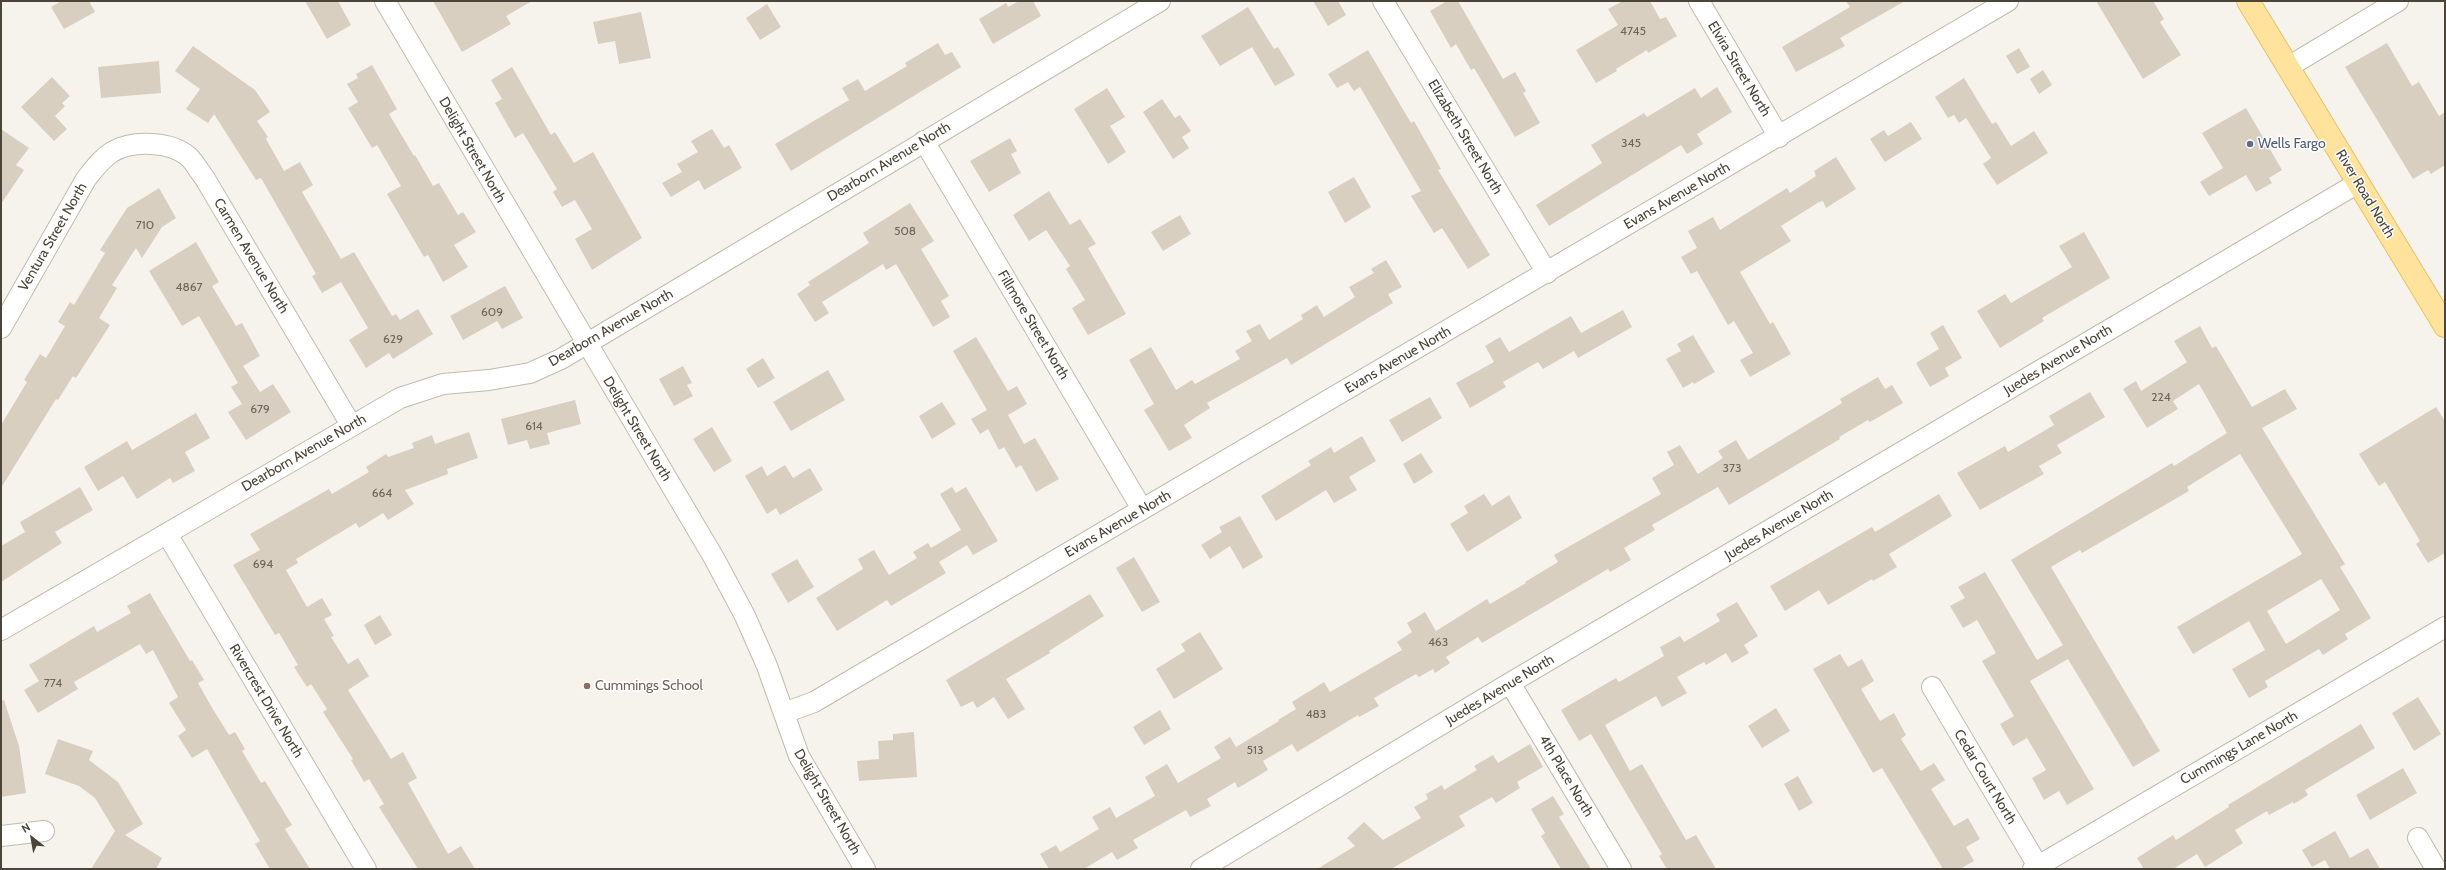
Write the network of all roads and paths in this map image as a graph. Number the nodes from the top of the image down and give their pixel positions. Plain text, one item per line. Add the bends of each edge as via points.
1 (384, 1) edge
2 (1160, 1) edge
3 (1383, 1) edge
4 (1699, 1) edge
5 (2008, 1) edge
6 (2248, 1) edge
7 (2398, 1) edge
8 (2288, 67) junction
9 (1779, 137) junction
10 (924, 141) junction
11 (113, 151) joint
12 (2358, 183) junction
13 (1547, 273) junction
14 (1, 326) edge
15 (2445, 326) edge
16 (586, 345) junction
17 (351, 425) junction
18 (1142, 509) junction
19 (167, 534) junction
20 (2445, 627) edge
21 (1, 630) edge
22 (1510, 683) junction
23 (1932, 687) dead end
24 (784, 713) junction
25 (44, 832) dead end
26 (1, 836) edge
27 (2418, 838) dead end
28 (2036, 868) edge
29 (366, 869) edge
30 (865, 869) edge
31 (1201, 869) edge
32 (1621, 869) edge
33 (2436, 869) edge

1 - 16 street, Delight Street North
2 - 10 street, Dearborn Avenue North
3 - 13 street, Elizabeth Street North
4 - 9 street, Elvira Street North
5 - 9 street, Evans Avenue North
6 - 8 main road, River Road North
7 - 8 street
8 - 12 main road, River Road North
9 - 13 street, Evans Avenue North
10 - 16 street, Dearborn Avenue North
10 - 18 street, Fillmore Street North
11 - 14 street, Ventura Street North via 98,163 86,179
11 - 17 street, Carmen Avenue North via 137,144 156,145 175,149 189,157 204,177
12 - 15 main road, River Road North
12 - 22 street, Juedes Avenue North
13 - 18 street, Evans Avenue North
16 - 17 street, Dearborn Avenue North via 530,373 443,384 400,398
16 - 24 street, Delight Street North via 734,596 767,666
17 - 19 street, Dearborn Avenue North
18 - 24 street, Evans Avenue North via 814,702
19 - 21 street, Dearborn Avenue North
19 - 29 street, Rivercrest Drive North
20 - 28 street, Cummings Lane North
22 - 31 street, Juedes Avenue North
22 - 32 street, 4th Place North
23 - 28 street, Cedar Court North
24 - 30 street, Delight Street North via 799,756
25 - 26 street
27 - 33 street

